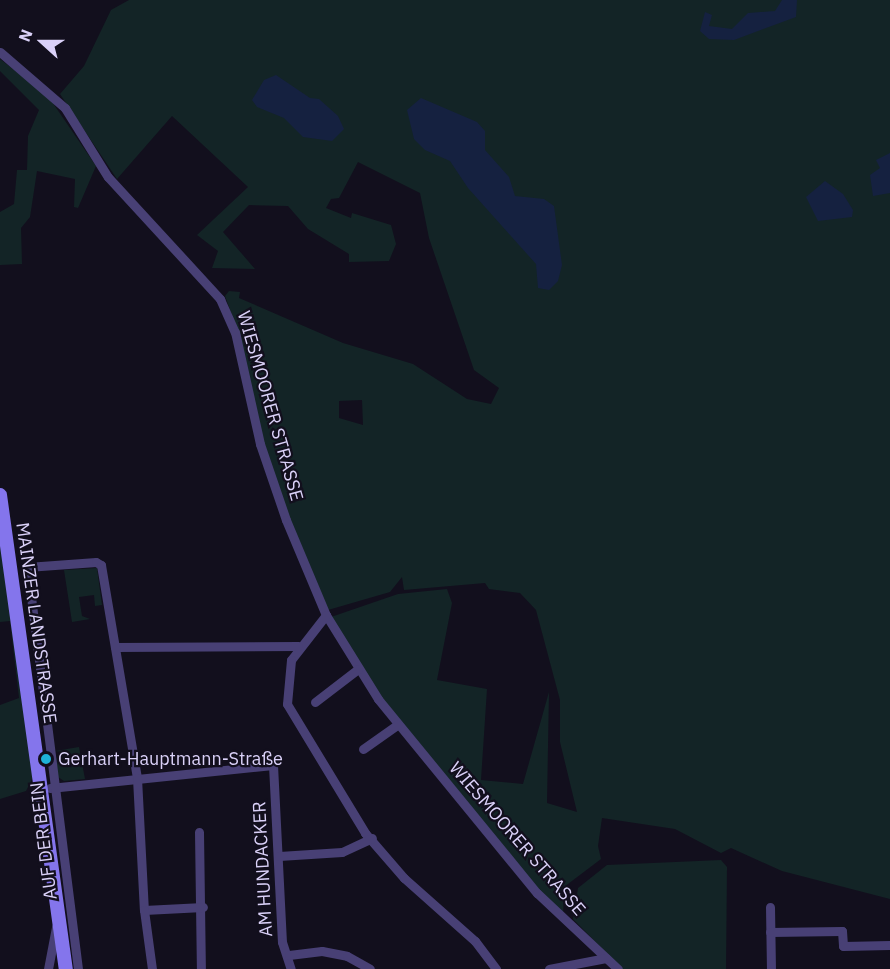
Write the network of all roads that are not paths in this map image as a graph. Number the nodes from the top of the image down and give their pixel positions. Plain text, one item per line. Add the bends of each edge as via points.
1 (0, 52) edge
2 (0, 495) edge
3 (326, 615) junction
4 (115, 646) junction
5 (297, 646) junction
6 (358, 669) junction
7 (315, 702) dead end
8 (397, 725) junction
9 (363, 749) dead end
10 (137, 778) junction
11 (54, 788) junction
12 (39, 789) junction
13 (199, 832) dead end
14 (372, 838) junction
15 (279, 856) junction
16 (203, 907) junction
17 (770, 907) dead end
18 (144, 910) junction
19 (59, 913) junction
20 (770, 932) junction
21 (890, 945) edge
22 (288, 955) junction
23 (606, 958) junction
24 (201, 968) edge
25 (48, 969) edge
26 (66, 969) edge
27 (78, 969) edge
28 (152, 969) edge
29 (291, 969) edge
30 (370, 969) edge
31 (496, 969) edge
32 (549, 969) edge
33 (618, 969) edge
34 (771, 969) edge

1 - 3 street, WIESMOORER STRASSE via 44,85 64,108 108,177 208,283 232,322 269,473
2 - 12 main road, MAINZER LANDSTRASSE
3 - 5 street
3 - 6 street, WIESMOORER STRASSE
4 - 5 street
4 - 10 street
4 - 11 street, AUF DER BEIN via 101,565 27,567
5 - 14 street via 288,674 287,704
6 - 7 street
6 - 8 street, WIESMOORER STRASSE
8 - 9 street
8 - 23 street, WIESMOORER STRASSE via 537,893
10 - 11 street
10 - 15 street, AM HUNDACKER via 273,765
10 - 18 street
11 - 12 street
11 - 27 street, AUF DER BEIN
12 - 19 main road, MAINZER LANDSTRASSE
13 - 16 street
14 - 15 street via 342,852
14 - 31 street via 404,879 450,916
15 - 22 street, AM HUNDACKER via 282,942
16 - 18 street
16 - 24 street
17 - 20 street
18 - 28 street
19 - 25 street
19 - 26 main road, MAINZER LANDSTRASSE
20 - 21 street via 842,931 843,946
20 - 34 street
22 - 29 street, AM HUNDACKER
22 - 30 street via 322,951 347,956
23 - 32 street
23 - 33 street, WIESMOORER STRASSE

